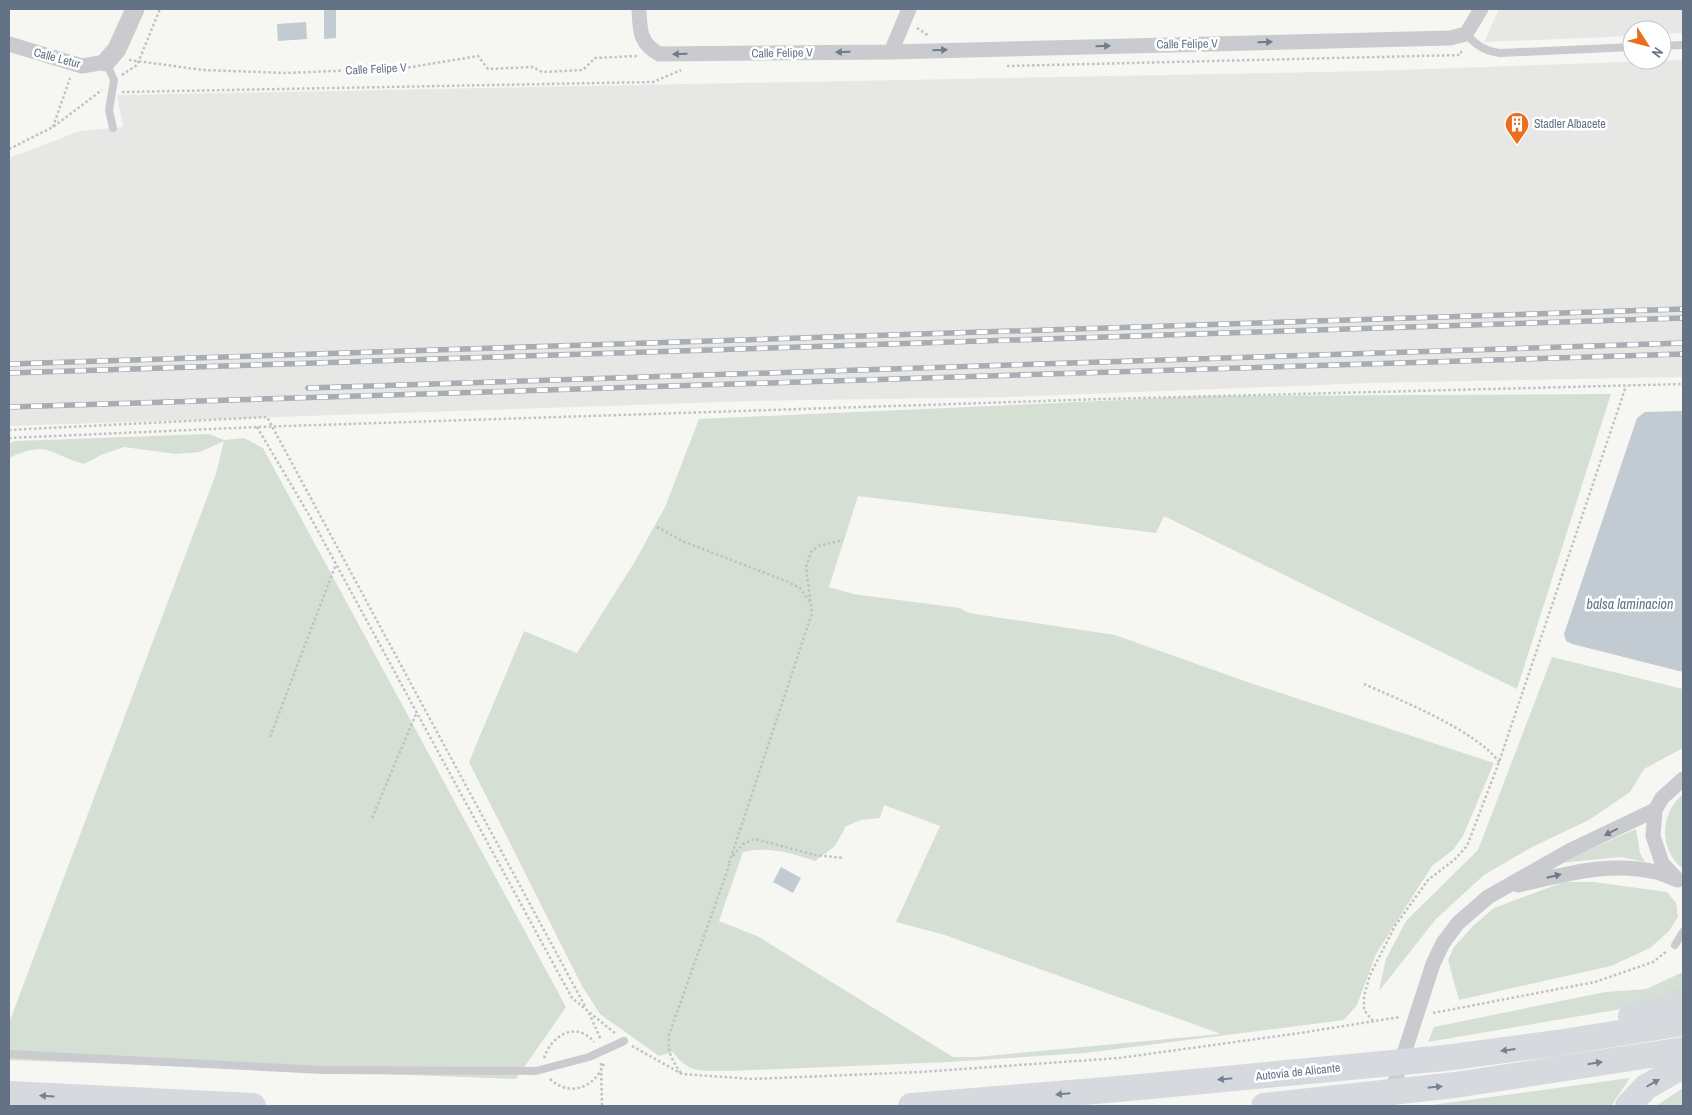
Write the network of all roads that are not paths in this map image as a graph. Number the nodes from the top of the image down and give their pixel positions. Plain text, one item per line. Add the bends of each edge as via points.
1 (135, 9) edge
2 (639, 9) edge
3 (909, 9) edge
4 (1481, 9) edge
5 (1466, 34) junction
6 (9, 44) edge
7 (1622, 47) edge
8 (891, 52) junction
9 (112, 56) junction
10 (113, 128) dead end
11 (1682, 779) edge
12 (1655, 810) junction
13 (1681, 883) edge
14 (1507, 887) junction
15 (1683, 932) edge
16 (1683, 938) edge
17 (1683, 1000) edge
18 (1683, 1023) edge
19 (624, 1041) road end
20 (1557, 1043) junction
21 (1683, 1050) edge
22 (9, 1054) edge
23 (1683, 1066) edge
24 (9, 1094) edge
25 (253, 1106) edge
26 (911, 1106) edge
27 (1264, 1106) edge
28 (1387, 1106) edge
29 (1628, 1106) edge

1 - 9 street
8 -> 2 street, Calle Felipe V via 659,54 649,48 641,34
3 - 8 street
4 - 5 street
5 - 7 lane via 1475,45 1500,53
8 -> 5 street, Calle Felipe V via 1450,38
6 - 9 street, Calle Letur via 82,66
9 - 10 lane via 114,80 109,110
11 - 12 street via 1662,798
12 - 13 street via 1652,836 1662,863
12 -> 14 street via 1571,850
14 -> 13 street via 1582,870 1612,868 1658,872
14 - 28 street via 1488,897 1458,923 1443,944 1425,988
15 - 16 lane via 1674,945
17 - 20 highway via 1659,1010 1603,1023
18 - 20 highway, Autovía de Alicante
19 - 22 lane via 589,1057 536,1070 323,1070
20 -> 26 highway, Autovía de Alicante via 1445,1058
27 -> 21 highway via 1456,1085
29 -> 23 highway via 1646,1087
25 -> 24 highway

